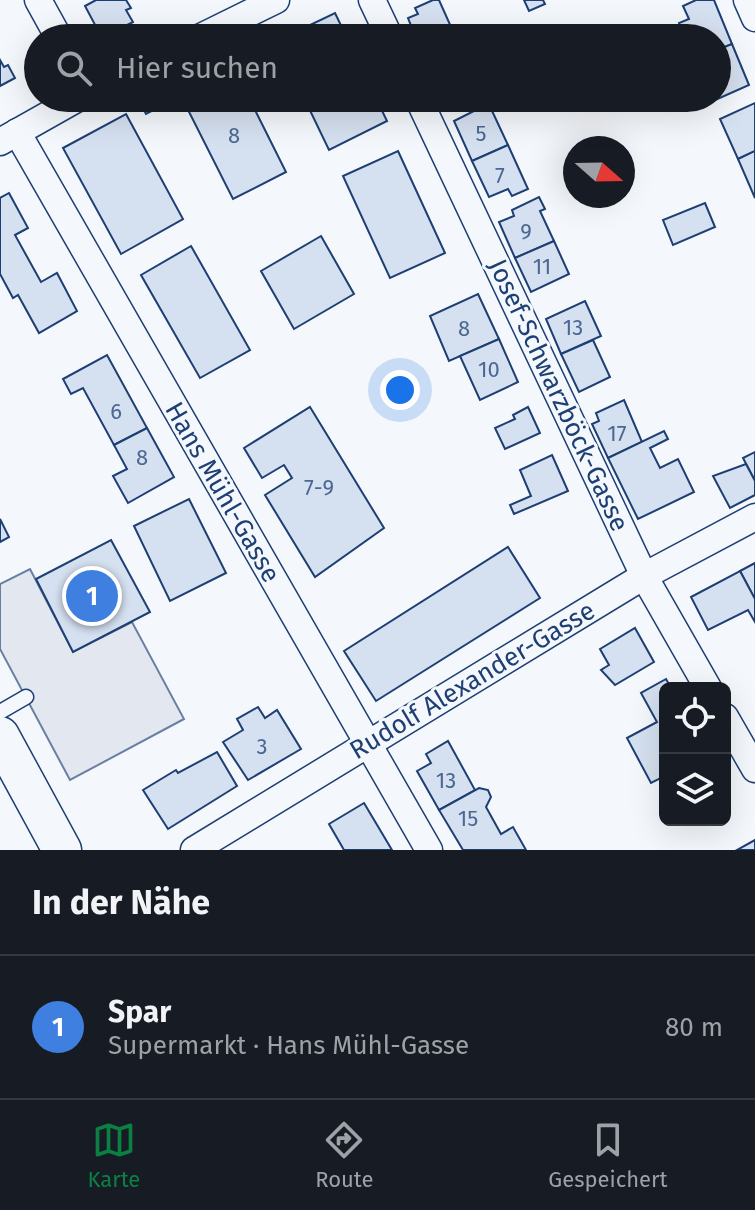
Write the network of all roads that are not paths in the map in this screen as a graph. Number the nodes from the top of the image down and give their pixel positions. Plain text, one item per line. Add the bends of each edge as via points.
1 (38, 0) edge
2 (276, 0) edge
3 (372, 0) edge
4 (747, 0) edge
5 (755, 18) edge
6 (51, 24) edge
7 (227, 24) edge
8 (383, 24) edge
9 (53, 112) edge
10 (425, 112) edge
11 (9, 137) edge
12 (755, 517) edge
13 (644, 576) junction
14 (705, 682) edge
15 (26, 697) dead end
16 (0, 712) edge
17 (731, 727) edge
18 (0, 736) edge
19 (366, 743) junction
20 (755, 769) edge
21 (62, 850) edge
22 (194, 850) edge
23 (429, 850) edge

1 - 6 street
2 - 7 street
3 - 8 street
4 - 5 street
9 - 11 street
10 - 13 street, Josef-Schwarzböck-Gasse
11 - 19 street, Hans Mühl-Gasse
12 - 13 street, Rudolf Alexander-Gasse
13 - 14 street, Josef-Schwarzböck-Gasse
13 - 19 street, Rudolf Alexander-Gasse
15 - 16 lane
17 - 20 street
18 - 21 main road
19 - 22 street, Rudolf Alexander-Gasse
19 - 23 street, Hans Mühl-Gasse

